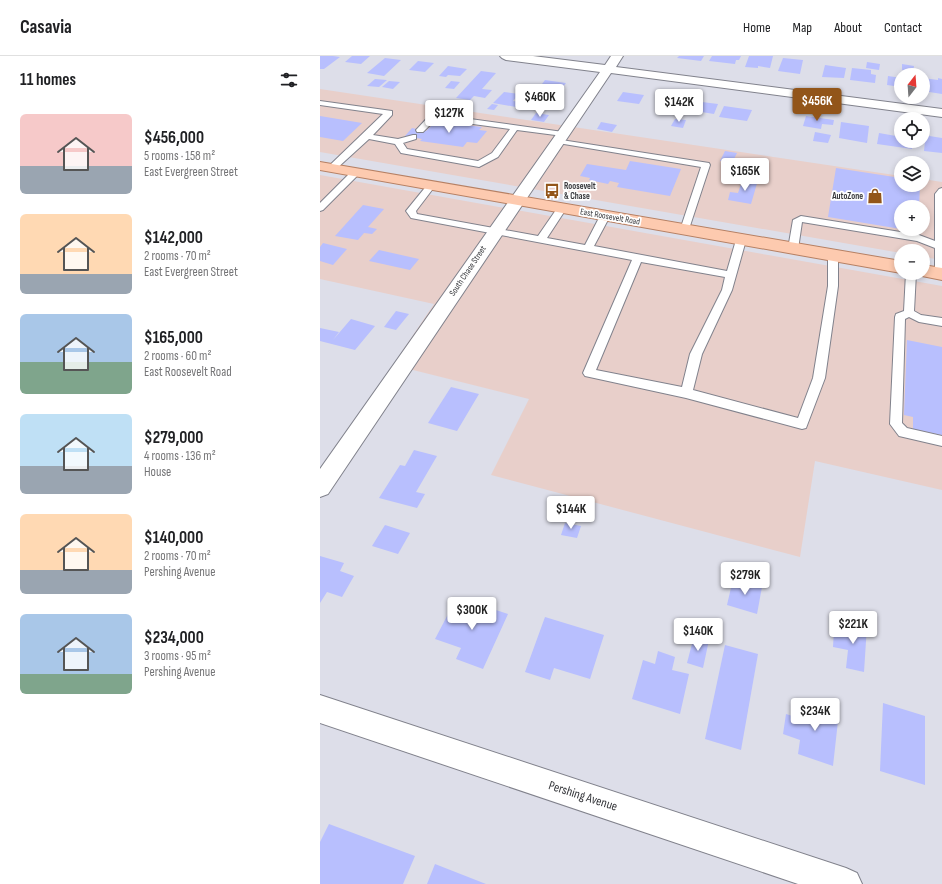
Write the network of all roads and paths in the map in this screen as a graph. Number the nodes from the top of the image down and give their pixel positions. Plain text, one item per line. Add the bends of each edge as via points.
1 (506, 56) edge
2 (617, 56) edge
3 (607, 70) junction
4 (320, 103) edge
5 (942, 114) edge
6 (515, 127) junction
7 (420, 130) dead end
8 (367, 136) junction
9 (413, 137) dead end
10 (560, 138) junction
11 (398, 142) junction
12 (326, 167) edge
13 (356, 172) junction
14 (431, 186) junction
15 (942, 191) edge
16 (517, 201) junction
17 (320, 208) edge
18 (561, 209) junction
19 (605, 216) junction
20 (685, 230) junction
21 (496, 231) junction
22 (541, 240) junction
23 (741, 240) junction
24 (941, 247) edge
25 (588, 248) junction
26 (793, 249) junction
27 (834, 256) junction
28 (638, 258) junction
29 (894, 266) edge
30 (930, 272) edge
31 (941, 274) edge
32 (731, 275) junction
33 (910, 280) edge
34 (908, 313) junction
35 (942, 322) edge
36 (686, 393) junction
37 (942, 441) edge
38 (320, 487) edge
39 (320, 708) edge
40 (846, 884) edge

1 - 3 street
2 - 3 street, South Chase Street
3 - 5 street
3 - 10 street, South Chase Street
4 - 8 lane via 389,113
6 - 7 lane via 434,116
6 - 10 lane
6 - 11 lane via 495,155 479,164 404,151
8 - 11 lane
8 - 12 lane
9 - 11 lane
10 - 16 street, South Chase Street
10 - 20 lane via 706,165
12 - 13 main road, East Roosevelt Road
13 - 14 main road, East Roosevelt Road
13 - 17 lane
14 - 16 main road, East Roosevelt Road
14 - 21 lane via 412,211 414,216
15 - 24 lane via 939,194
16 - 18 main road, East Roosevelt Road
16 - 21 street, South Chase Street
18 - 19 main road, East Roosevelt Road
18 - 22 lane
19 - 20 main road, East Roosevelt Road
19 - 25 lane
20 - 23 main road, East Roosevelt Road
21 - 22 lane
21 - 38 street, South Chase Street
22 - 25 lane
23 - 26 main road, East Roosevelt Road
23 - 32 lane
24 - 26 lane via 919,238 798,220
24 - 31 lane
25 - 28 lane
26 - 27 main road, East Roosevelt Road
27 - 29 main road, East Roosevelt Road
27 - 36 lane via 833,286 820,378 802,424
28 - 32 lane
28 - 36 lane via 589,373
30 - 31 main road
32 - 36 lane via 727,290 696,354
33 - 34 lane
34 - 35 lane via 919,318
34 - 37 lane via 900,317 896,424 903,432
39 - 40 street, Pershing Avenue

